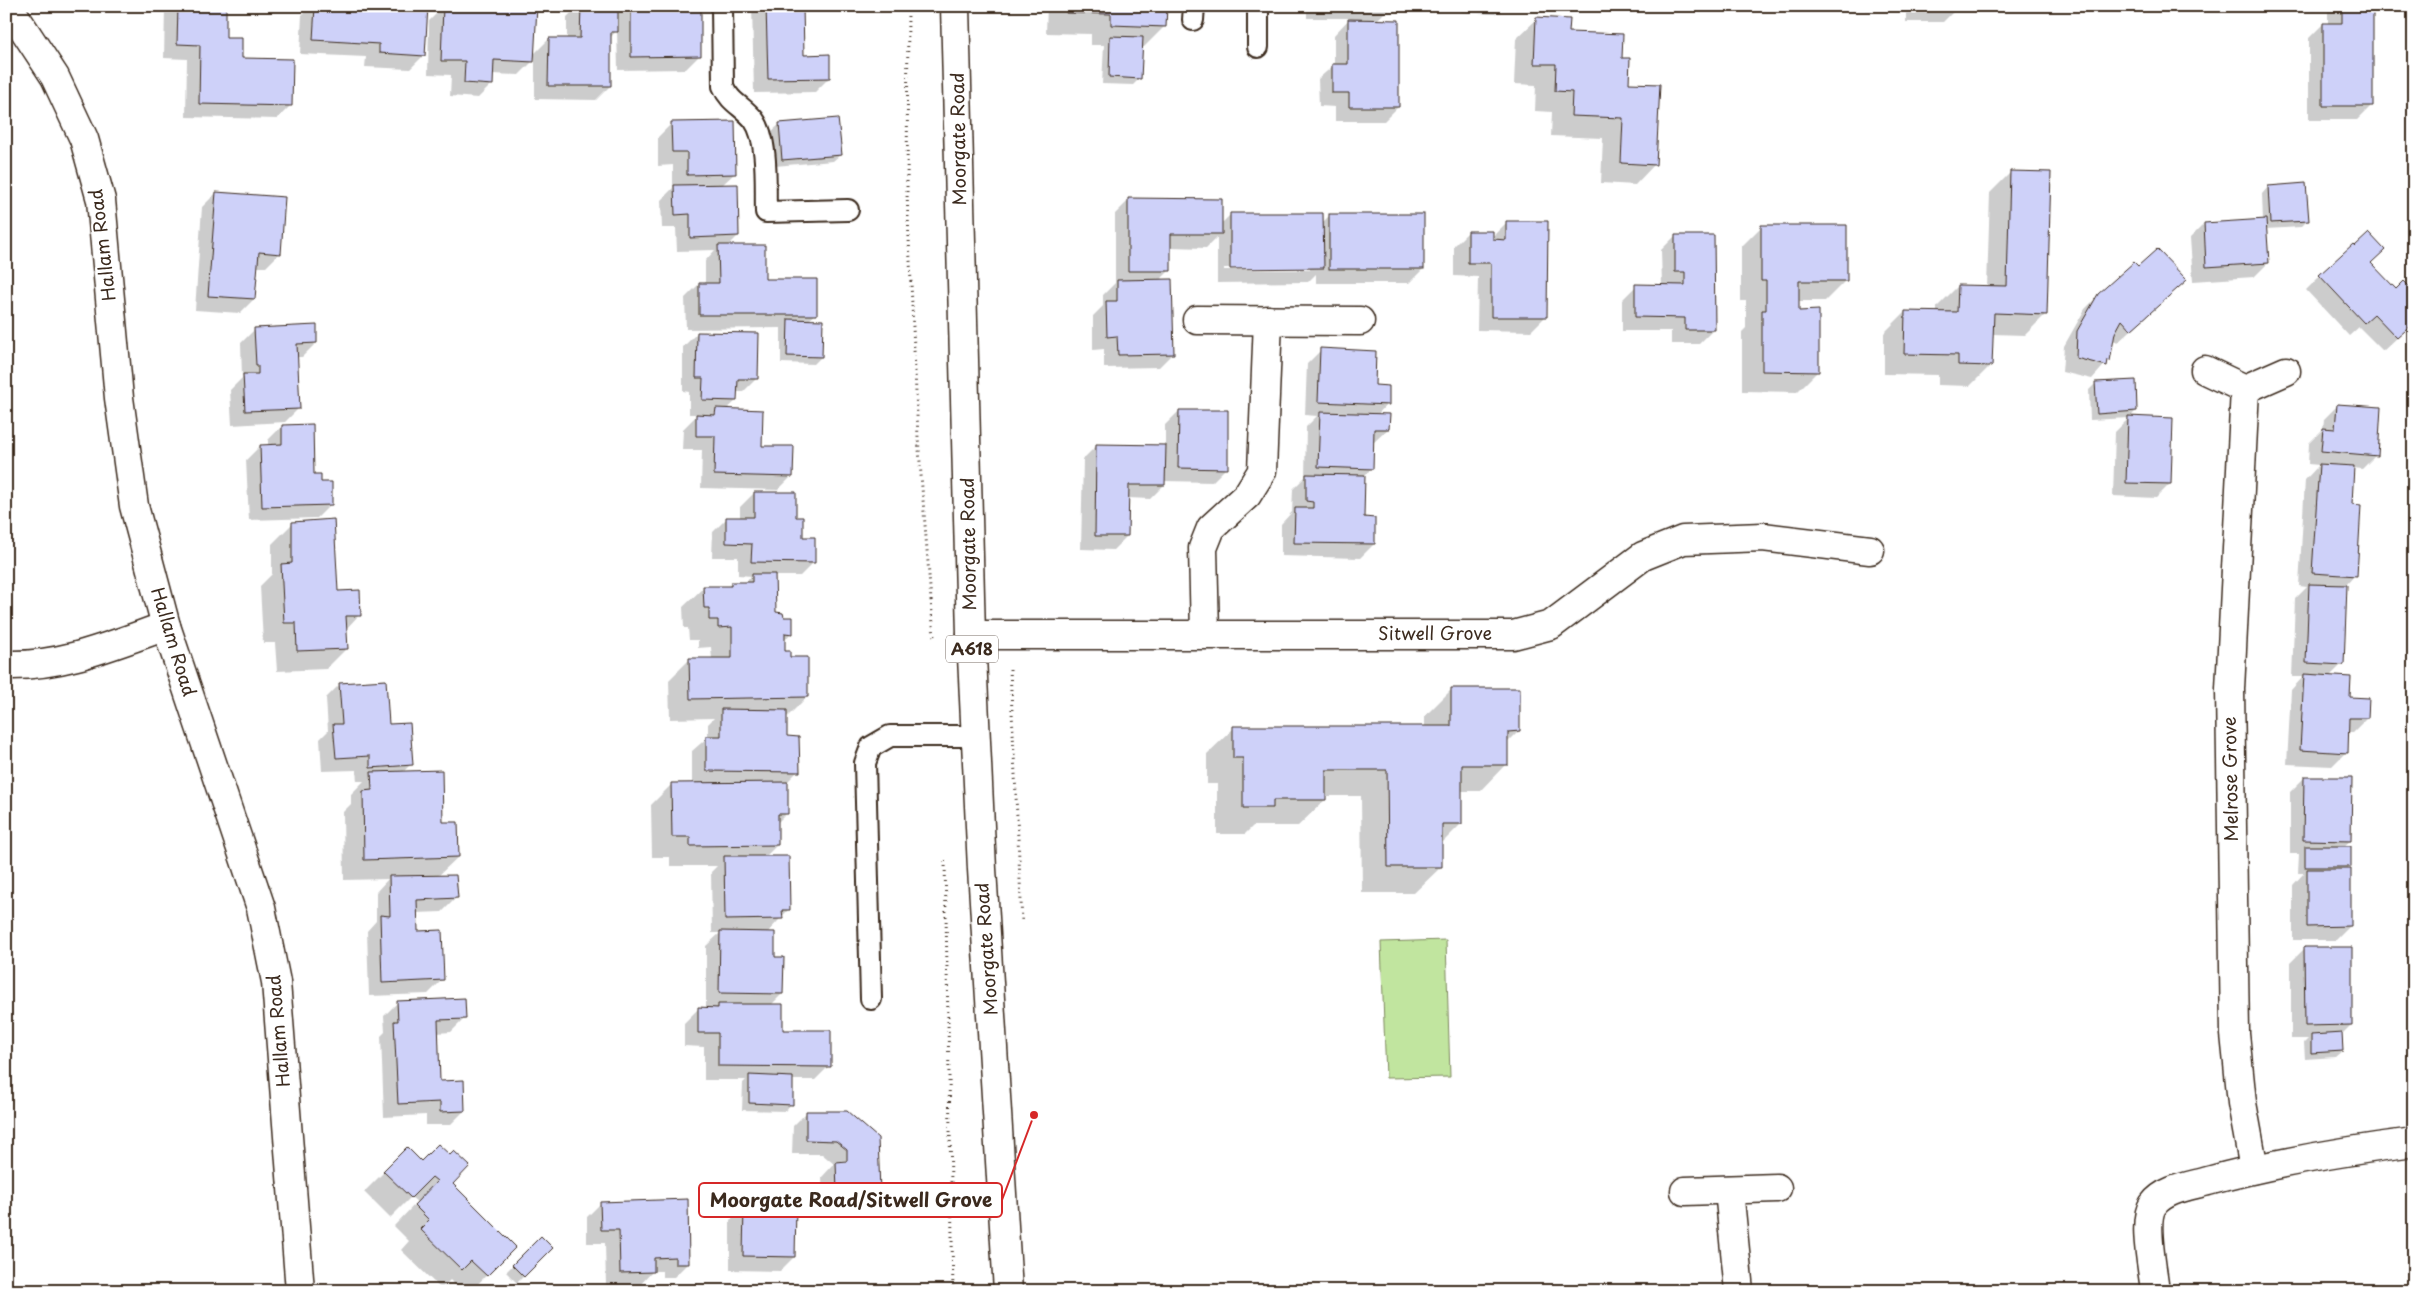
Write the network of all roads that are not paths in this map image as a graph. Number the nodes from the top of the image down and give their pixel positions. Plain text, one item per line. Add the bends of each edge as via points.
1 (722, 6) edge
2 (955, 6) edge
3 (1258, 6) edge
4 (8, 7) edge
5 (1258, 47) dead end
6 (848, 210) dead end
7 (1197, 320) dead end
8 (1268, 320) junction
9 (1360, 321) dead end
10 (2205, 370) dead end
11 (2286, 371) dead end
12 (2245, 389) junction
13 (1870, 550) dead end
14 (166, 626) junction
15 (1206, 634) junction
16 (972, 635) junction
17 (6, 665) edge
18 (976, 736) junction
19 (871, 999) dead end
20 (2414, 1142) edge
21 (2254, 1169) junction
22 (1777, 1188) dead end
23 (1685, 1190) dead end
24 (1729, 1190) junction
25 (300, 1291) edge
26 (1008, 1291) edge
27 (1739, 1291) edge
28 (2155, 1291) edge

1 - 6 lane via 723,86 727,97 754,120 760,131 764,151 766,212
2 - 16 street, Moorgate Road / A618
3 - 5 lane
4 - 14 street, Hallam Road via 55,77 84,140 101,200 118,398 134,506
7 - 8 street
8 - 9 street
8 - 15 street via 1262,471 1247,495 1211,528 1203,548
10 - 12 street
11 - 12 street
12 - 21 street, Melrose Grove via 2230,689 2235,1034 2242,1103
13 - 15 street, Sitwell Grove via 1763,537 1683,540 1643,556 1551,625 1513,635
14 - 17 street via 53,662
14 - 25 street, Hallam Road via 261,908 276,982
15 - 16 street, Sitwell Grove
16 - 18 street, Moorgate Road / A618
18 - 19 lane via 890,736 871,747 865,763
18 - 26 street, Moorgate Road / A618
20 - 21 street via 2320,1155
21 - 28 street via 2168,1193 2154,1204 2148,1217
22 - 24 street
23 - 24 street
24 - 27 street

